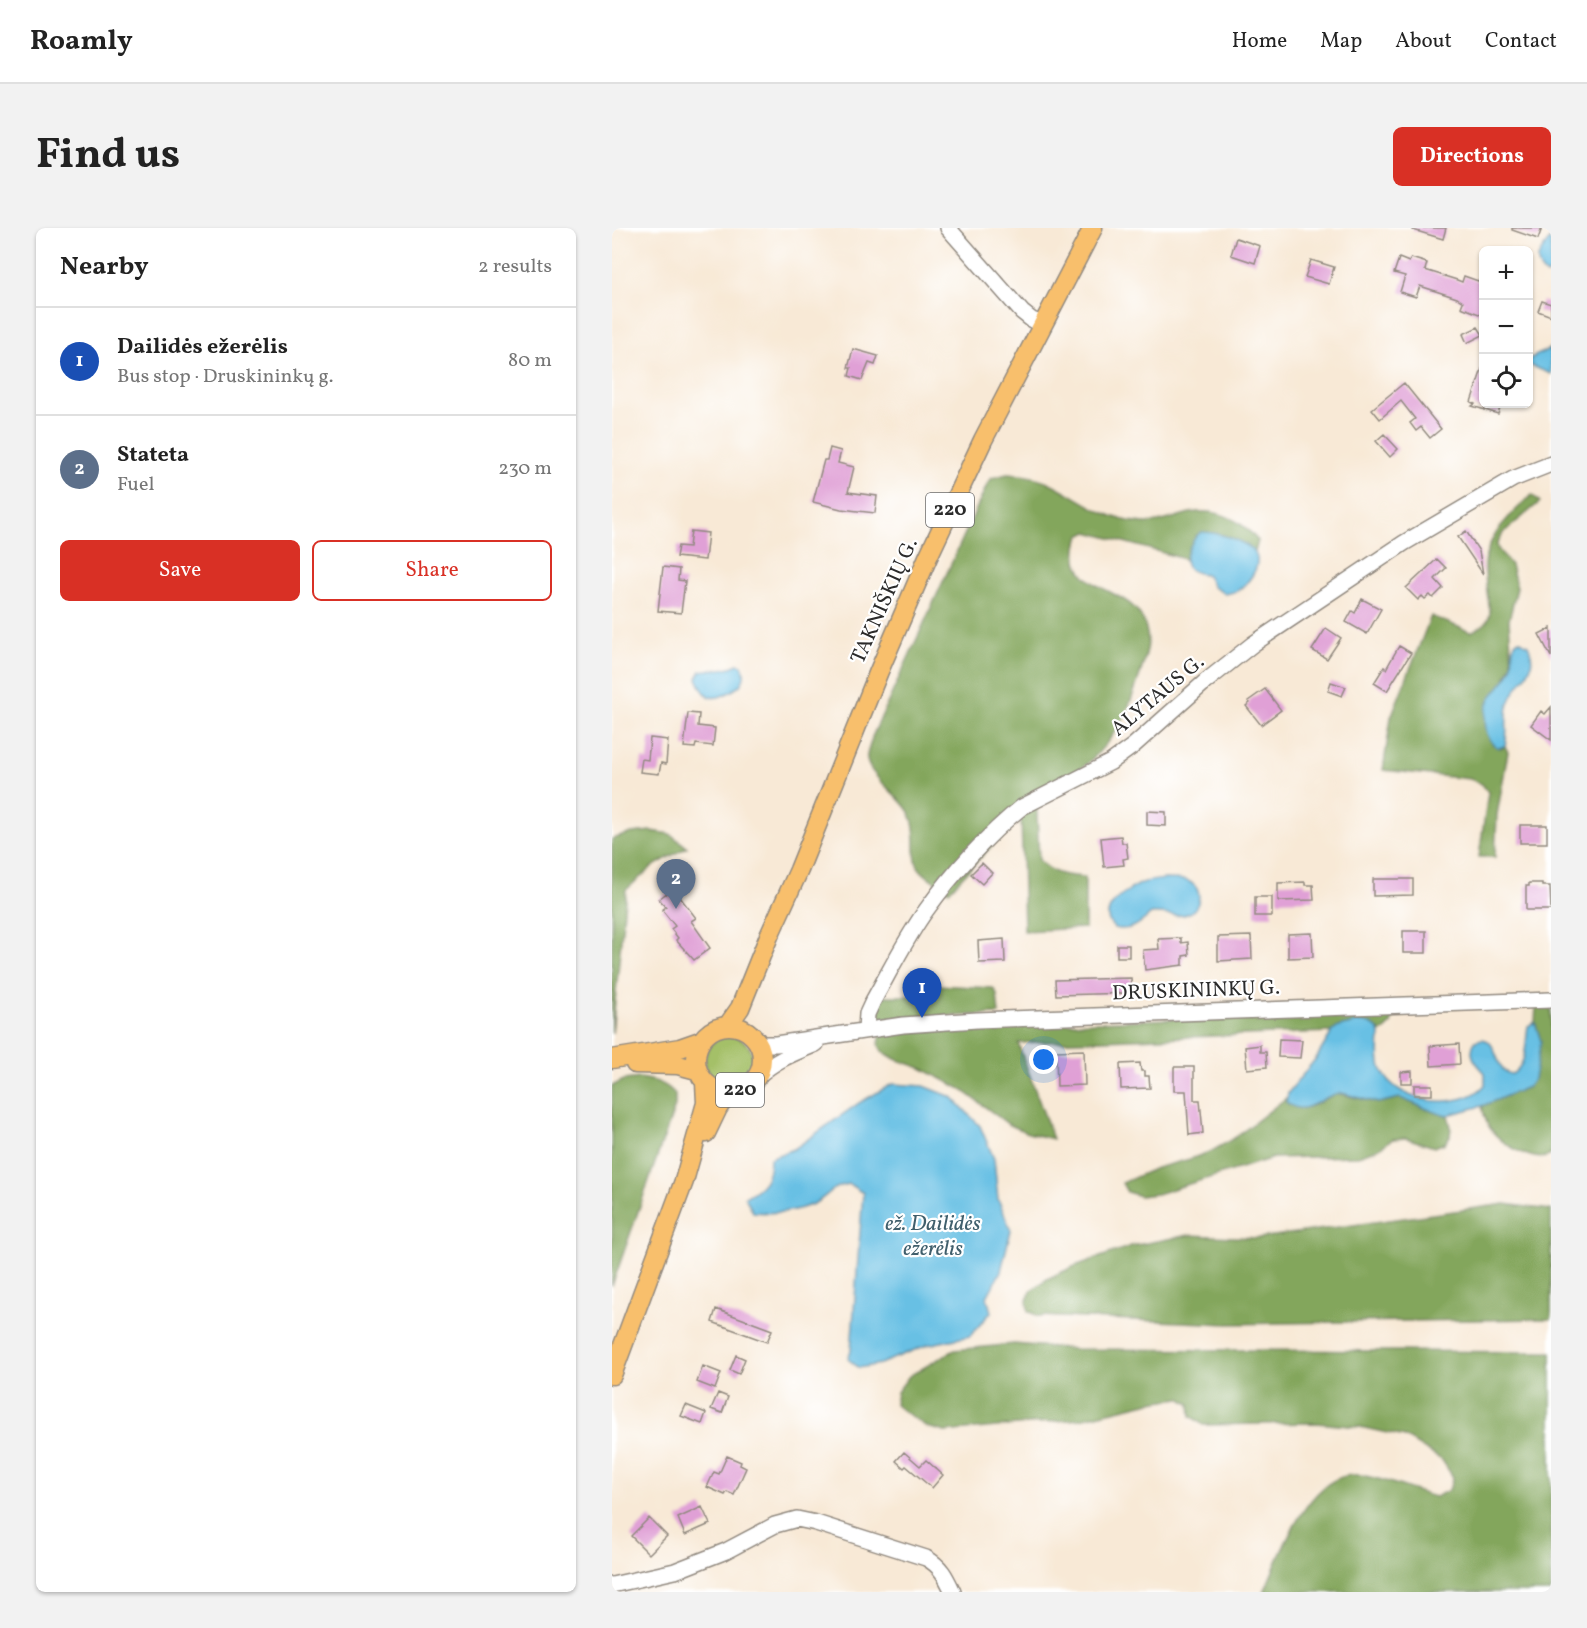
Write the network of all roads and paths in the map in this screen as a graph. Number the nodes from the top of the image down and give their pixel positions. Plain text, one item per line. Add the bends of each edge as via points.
1 (948, 228) edge
2 (1093, 228) edge
3 (1042, 324) junction
4 (1551, 464) edge
5 (799, 870) junction
6 (1551, 1000) edge
7 (728, 1025) junction
8 (866, 1029) junction
9 (844, 1034) junction
10 (755, 1039) junction
11 (700, 1041) junction
12 (612, 1061) edge
13 (701, 1077) junction
14 (757, 1077) junction
15 (729, 1092) junction
16 (684, 1181) junction
17 (612, 1375) edge
18 (612, 1585) edge
19 (953, 1592) edge

1 - 3 street via 1022,312
2 - 3 main road, TAKNIŠKIŲ G. / 220
3 - 5 main road, TAKNIŠKIŲ G. / 220 via 928,557
4 - 8 street, ALYTAUS G. via 1513,479 1404,543 1253,644 1111,762 1010,816 926,910 873,1001
5 - 7 main road, 220 via 740,1008
5 - 10 main road, 220 via 779,940 750,1012
6 - 8 street, DRUSKININKŲ G. via 977,1020
7 - 10 main road via 741,1027
7 - 11 main road via 717,1027
8 - 9 street, DRUSKININKŲ G.
9 - 10 street via 776,1044
9 - 14 street via 781,1058
10 - 14 main road, 220 via 762,1055
11 - 12 main road
11 - 13 main road, 220 via 695,1055
12 - 13 main road via 678,1065
13 - 15 main road, 220 via 716,1090
13 - 16 main road, 220 via 706,1103
14 - 15 main road, 220 via 750,1085
15 - 16 main road, 220
16 - 17 main road, 220
18 - 19 street via 675,1571 726,1551 775,1525 797,1519 926,1558 941,1569

